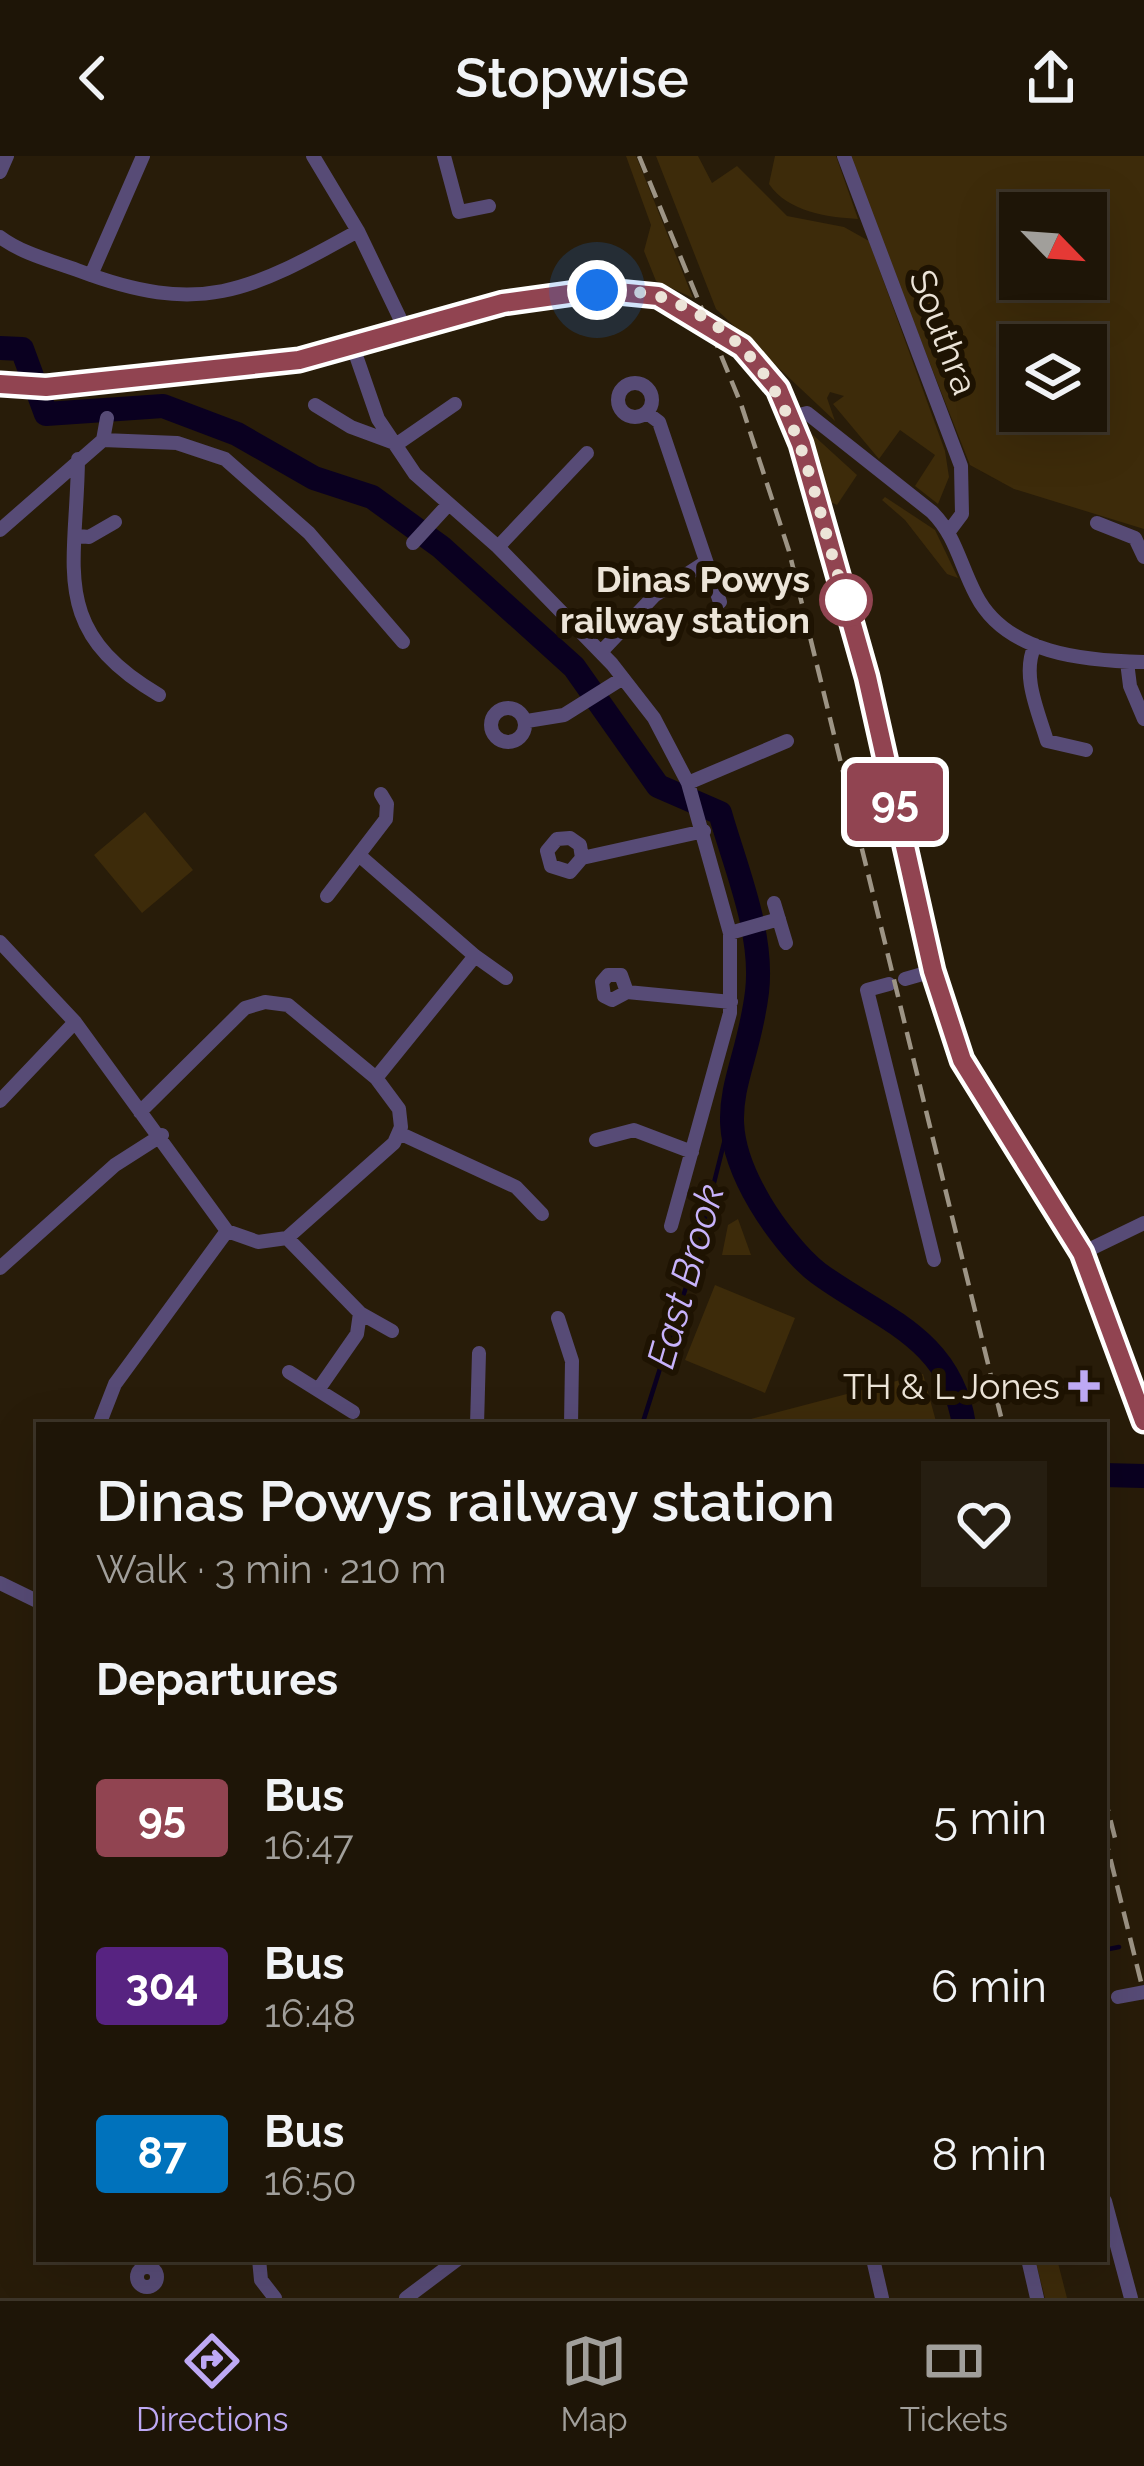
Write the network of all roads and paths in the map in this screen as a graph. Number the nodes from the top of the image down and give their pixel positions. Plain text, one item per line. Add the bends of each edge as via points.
1 (7, 156) edge
2 (142, 156) edge
3 (313, 156) edge
4 (444, 156) edge
5 (844, 156) edge
6 (0, 172) edge
7 (489, 206) dead end
8 (358, 231) junction
9 (0, 237) edge
10 (91, 275) junction
11 (406, 332) junction
12 (352, 344) junction
13 (0, 384) edge
14 (455, 404) dead end
15 (315, 405) dead end
16 (647, 413) dead end
17 (792, 417) junction
18 (107, 418) dead end
19 (103, 440) junction
20 (397, 444) junction
21 (587, 453) dead end
22 (78, 459) junction
23 (446, 507) junction
24 (115, 522) dead end
25 (1096, 523) dead end
26 (0, 530) edge
27 (950, 530) junction
28 (77, 536) junction
29 (413, 543) dead end
30 (498, 547) junction
31 (1144, 557) edge
32 (706, 562) junction
33 (720, 602) dead end
34 (403, 642) dead end
35 (1035, 645) junction
36 (601, 652) junction
37 (1127, 662) junction
38 (1144, 662) edge
39 (623, 678) junction
40 (159, 694) dead end
41 (1144, 719) edge
42 (527, 721) dead end
43 (787, 741) dead end
44 (1086, 750) dead end
45 (688, 783) junction
46 (381, 794) dead end
47 (704, 831) junction
48 (360, 856) junction
49 (582, 858) dead end
50 (326, 896) dead end
51 (744, 930) junction
52 (0, 942) edge
53 (786, 943) dead end
54 (475, 956) junction
55 (933, 971) junction
56 (506, 978) dead end
57 (905, 979) dead end
58 (889, 984) dead end
59 (627, 992) dead end
60 (731, 1002) junction
61 (75, 1022) junction
62 (376, 1078) junction
63 (0, 1101) edge
64 (140, 1112) junction
65 (399, 1133) junction
66 (162, 1135) junction
67 (596, 1140) dead end
68 (692, 1152) junction
69 (542, 1214) dead end
70 (1144, 1223) edge
71 (671, 1226) dead end
72 (227, 1231) junction
73 (287, 1238) junction
74 (1082, 1253) junction
75 (934, 1260) dead end
76 (0, 1268) edge
77 (360, 1313) junction
78 (558, 1318) dead end
79 (392, 1331) dead end
80 (479, 1353) dead end
81 (289, 1372) dead end
82 (318, 1390) junction
83 (353, 1412) dead end
84 (1144, 1421) edge
85 (100, 1422) edge
86 (477, 1422) edge
87 (571, 1422) edge
88 (0, 1582) edge
89 (36, 1600) edge
90 (1144, 1992) edge
91 (1111, 1999) edge
92 (1107, 2208) edge
93 (259, 2262) edge
94 (454, 2262) edge
95 (874, 2262) edge
96 (1029, 2262) edge
97 (139, 2264) edge
98 (148, 2292) edge
99 (275, 2298) edge
100 (406, 2298) edge
101 (882, 2298) edge
102 (1037, 2298) edge
103 (1132, 2298) edge

1 - 6 street
2 - 10 street
3 - 8 street
4 - 7 street via 459,212
5 - 27 street, Southra via 961,466 962,514
8 - 10 street via 279,275 222,293 144,294
8 - 11 street
9 - 10 street
11 - 12 main road
11 - 17 main road, bridge via 503,303 597,290 658,296 726,334 759,365
12 - 13 main road via 299,360 46,387
12 - 20 street via 361,381
14 - 20 street
15 - 20 street
16 - 32 street via 659,422
17 - 27 street via 807,413
17 - 55 main road via 867,677
18 - 19 street
19 - 22 street
19 - 34 street via 177,443 225,459 309,533
20 - 23 street
21 - 30 street
22 - 26 street
22 - 28 street
23 - 29 street
23 - 30 street
24 - 28 street
25 - 31 street via 1136,538
27 - 35 street via 981,603
28 - 40 street via 69,568 93,644
30 - 36 street
32 - 33 street
32 - 36 street via 655,596
35 - 37 street
35 - 44 street via 1029,659 1047,741
36 - 39 street
37 - 38 street
37 - 41 street
39 - 42 street via 564,715
39 - 45 street
43 - 45 street
45 - 47 street
46 - 48 street via 387,816
47 - 49 street
47 - 51 street
48 - 50 street
48 - 54 street
51 - 53 street via 777,911
51 - 60 street
52 - 61 street
54 - 56 street
54 - 62 street
55 - 57 street
55 - 74 main road via 962,1060
58 - 75 street via 867,990
59 - 60 street
60 - 68 street
61 - 63 street
61 - 64 street
62 - 64 street via 288,1006 266,1002 245,1008
62 - 65 street via 399,1109
64 - 66 street
65 - 69 street via 516,1186
65 - 73 street
66 - 72 street
66 - 76 street
67 - 68 street via 634,1130
68 - 71 street
70 - 74 street
72 - 73 street via 258,1241
72 - 85 street via 115,1384
73 - 77 street
74 - 84 main road
77 - 79 street
77 - 82 street via 357,1334
78 - 87 street via 572,1361
80 - 86 street
81 - 82 street
82 - 83 street
88 - 89 street
90 - 91 street, bridge
92 - 103 street
93 - 99 street
94 - 100 street
95 - 101 street
96 - 102 street
97 - 98 street via 138,2282

